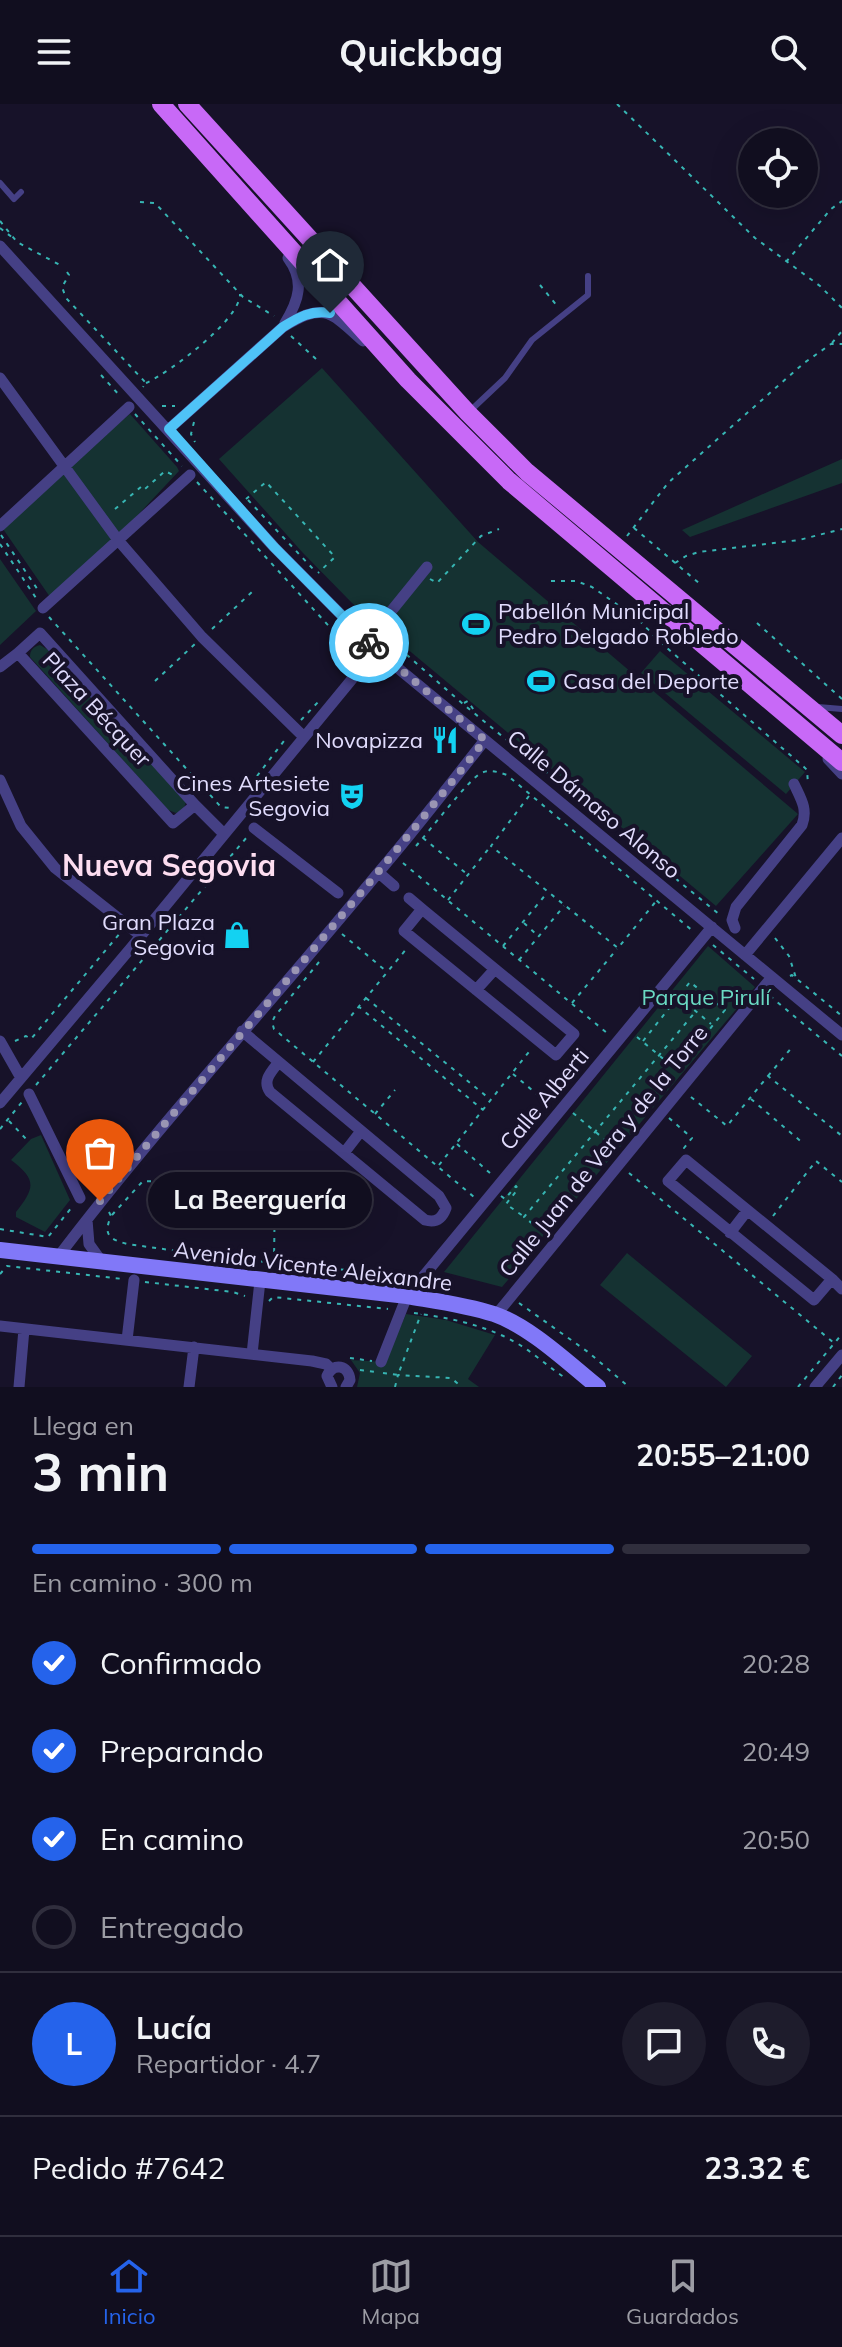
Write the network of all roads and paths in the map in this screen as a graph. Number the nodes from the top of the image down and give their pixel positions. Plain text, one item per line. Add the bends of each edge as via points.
1 (161, 104) edge
2 (187, 104) edge
3 (617, 104) edge
4 (0, 183) edge
5 (238, 189) junction
6 (21, 192) dead end
7 (842, 201) edge
8 (140, 202) dead end
9 (0, 221) edge
10 (0, 228) edge
11 (17, 242) junction
12 (0, 246) edge
13 (786, 262) junction
14 (60, 265) dead end
15 (67, 272) dead end
16 (588, 276) dead end
17 (540, 285) dead end
18 (240, 293) junction
19 (842, 308) edge
20 (564, 314) junction
21 (274, 316) dead end
22 (286, 330) junction
23 (842, 331) edge
24 (831, 344) junction
25 (842, 344) edge
26 (317, 360) dead end
27 (0, 378) edge
28 (408, 380) junction
29 (146, 383) junction
30 (145, 393) dead end
31 (157, 405) dead end
32 (129, 407) dead end
33 (190, 410) junction
34 (468, 413) junction
35 (169, 429) junction
36 (200, 449) dead end
37 (65, 468) junction
38 (188, 478) junction
39 (115, 509) dead end
40 (0, 526) edge
41 (633, 528) junction
42 (499, 529) dead end
43 (842, 529) edge
44 (0, 534) edge
45 (627, 537) dead end
46 (118, 540) junction
47 (0, 544) edge
48 (675, 563) junction
49 (425, 570) joint
50 (317, 573) joint
51 (551, 581) dead end
52 (700, 584) dead end
53 (45, 606) junction
54 (757, 623) dead end
55 (377, 629) junction
56 (371, 646) junction
57 (18, 653) junction
58 (0, 667) edge
59 (342, 676) dead end
60 (322, 697) dead end
61 (464, 698) dead end
62 (842, 699) edge
63 (462, 703) junction
64 (807, 705) junction
65 (842, 709) edge
66 (792, 720) junction
67 (294, 728) junction
68 (842, 735) edge
69 (304, 737) junction
70 (485, 740) junction
71 (842, 762) edge
72 (842, 774) edge
73 (257, 776) dead end
74 (0, 780) edge
75 (794, 784) dead end
76 (808, 788) dead end
77 (530, 795) dead end
78 (195, 805) junction
79 (232, 808) dead end
80 (254, 828) joint
81 (224, 834) junction
82 (423, 838) dead end
83 (842, 838) edge
84 (491, 846) junction
85 (402, 863) dead end
86 (379, 873) junction
87 (468, 875) junction
88 (394, 886) dead end
89 (548, 892) junction
90 (338, 893) dead end
91 (409, 898) dead end
92 (448, 900) junction
93 (657, 900) dead end
94 (565, 905) junction
95 (422, 909) junction
96 (523, 923) junction
97 (128, 926) junction
98 (712, 927) junction
99 (735, 928) joint
100 (342, 934) dead end
101 (141, 936) junction
102 (539, 936) junction
103 (770, 938) dead end
104 (414, 939) junction
105 (503, 946) junction
106 (708, 946) dead end
107 (618, 948) junction
108 (745, 955) junction
109 (519, 960) junction
110 (495, 969) junction
111 (387, 972) junction
112 (772, 977) junction
113 (796, 978) junction
114 (788, 980) dead end
115 (755, 982) dead end
116 (476, 990) junction
117 (769, 995) dead end
118 (678, 997) junction
119 (366, 998) junction
120 (571, 1003) junction
121 (358, 1006) junction
122 (696, 1011) junction
123 (842, 1016) edge
124 (713, 1025) junction
125 (242, 1031) junction
126 (634, 1035) dead end
127 (842, 1035) edge
128 (614, 1039) dead end
129 (538, 1041) junction
130 (4, 1042) edge
131 (642, 1042) junction
132 (793, 1046) dead end
133 (660, 1056) junction
134 (842, 1056) edge
135 (278, 1063) junction
136 (312, 1063) dead end
137 (677, 1070) junction
138 (512, 1073) junction
139 (682, 1074) dead end
140 (768, 1076) junction
141 (21, 1078) junction
142 (395, 1090) dead end
143 (687, 1093) dead end
144 (29, 1094) junction
145 (750, 1098) junction
146 (491, 1100) junction
147 (0, 1103) edge
148 (559, 1107) junction
149 (483, 1110) junction
150 (375, 1115) dead end
151 (669, 1118) dead end
152 (8, 1120) junction
153 (0, 1129) edge
154 (361, 1131) junction
155 (596, 1133) junction
156 (842, 1136) edge
157 (28, 1141) dead end
158 (456, 1143) junction
159 (804, 1144) dead end
160 (344, 1153) junction
161 (625, 1157) junction
162 (686, 1160) junction
163 (437, 1166) dead end
164 (628, 1172) dead end
165 (495, 1177) dead end
166 (842, 1182) edge
167 (498, 1197) dead end
168 (80, 1198) joint
169 (502, 1200) dead end
170 (506, 1204) junction
171 (747, 1211) junction
172 (111, 1216) dead end
173 (524, 1217) junction
174 (87, 1219) junction
175 (766, 1226) junction
176 (0, 1229) edge
177 (730, 1233) junction
178 (549, 1236) dead end
179 (0, 1250) edge
180 (58, 1257) junction
181 (103, 1263) junction
182 (274, 1263) dead end
183 (0, 1274) edge
184 (832, 1279) junction
185 (134, 1280) junction
186 (260, 1281) junction
187 (842, 1289) edge
188 (404, 1304) junction
189 (257, 1305) junction
190 (496, 1315) junction
191 (0, 1326) edge
192 (24, 1329) junction
193 (842, 1334) edge
194 (127, 1340) junction
195 (834, 1343) junction
196 (194, 1347) junction
197 (252, 1354) junction
198 (842, 1355) edge
199 (346, 1358) dead end
200 (381, 1362) joint
201 (331, 1369) junction
202 (842, 1375) edge
203 (567, 1380) dead end
204 (592, 1385) edge
205 (19, 1387) edge
206 (189, 1387) edge
207 (332, 1387) edge
208 (346, 1387) edge
209 (395, 1387) edge
210 (462, 1387) edge
211 (798, 1387) edge
212 (815, 1387) edge
213 (833, 1387) edge

1 - 5 main road
2 - 34 main road
3 - 13 path
4 - 6 lane via 14,199
5 - 22 street via 297,270 296,305
5 - 28 main road
7 - 13 path
8 - 18 path via 155,203 165,212
9 - 11 path
10 - 11 path
11 - 14 path
12 - 35 street, Calle Dámaso Alonso
13 - 19 path
15 - 29 path via 62,287 66,298
16 - 20 lane via 588,295
17 - 20 path
18 - 21 path
18 - 29 path via 228,319 196,350
20 - 34 lane via 532,340 505,378
22 - 26 path
22 - 28 street via 304,315 330,313
22 - 33 street
23 - 24 path
24 - 25 path
24 - 41 path via 668,483
27 - 37 street
28 - 66 main road via 520,491
29 - 30 path via 141,389
31 - 33 path via 185,403
32 - 37 street
33 - 35 street
33 - 36 path via 196,417 191,434
34 - 64 main road via 537,480
35 - 56 street, Calle Dámaso Alonso
37 - 40 street
37 - 46 street
38 - 39 path via 165,471
38 - 46 street
38 - 59 path via 337,635 344,653
41 - 45 path
41 - 48 path
42 - 49 path via 481,536 437,583
43 - 48 path via 799,540 699,552
44 - 53 path
46 - 53 street
46 - 67 street via 202,638
47 - 53 path
48 - 52 path
49 - 55 street
50 - 50 path via 246,499 266,482 335,557
51 - 76 path via 584,583 638,619 804,767
53 - 79 path via 48,616 215,801
54 - 62 path
55 - 56 street
55 - 63 path
56 - 69 street
56 - 70 street, Calle Dámaso Alonso
57 - 58 street
57 - 78 street, Plaza Bécquer via 173,823
57 - 78 street, Plaza Bécquer via 40,633
60 - 67 path
61 - 63 path
63 - 99 path
64 - 65 lane
64 - 68 main road
66 - 71 main road
66 - 72 street
67 - 69 street
67 - 73 path
69 - 81 street
70 - 86 street
70 - 98 street, Calle Dámaso Alonso
74 - 97 street via 21,826 55,868
75 - 99 street via 804,803 802,825 736,907
77 - 84 path
78 - 81 street, Plaza Bécquer
80 - 90 street
80 - 144 path
81 - 101 street
82 - 87 path
83 - 108 street
84 - 87 path
84 - 89 path
85 - 92 path
86 - 88 street
86 - 125 street
87 - 92 path
89 - 94 path
89 - 96 path
91 - 95 street
92 - 105 path
93 - 107 path
94 - 102 path
94 - 107 path
95 - 104 street via 404,931
95 - 110 street
96 - 102 path
96 - 105 path
97 - 101 street
97 - 130 path via 31,1039
98 - 108 street, Calle Dámaso Alonso
98 - 148 street, Calle Alberti
100 - 111 path
101 - 141 street
102 - 109 path
103 - 113 path via 771,934 789,956
104 - 111 path
104 - 116 street
105 - 109 path
106 - 115 path via 716,947
107 - 120 path
108 - 112 street, Calle Dámaso Alonso
109 - 120 path
110 - 116 street
110 - 129 street via 574,1034 556,1055
111 - 119 path
112 - 127 street, Calle Dámaso Alonso
112 - 161 street, Calle Juan de Vera y de la Torre
113 - 114 path
113 - 123 path
116 - 129 street
117 - 134 path
118 - 122 path
118 - 124 path via 690,982 725,1010
118 - 131 path
119 - 121 path
119 - 146 path
120 - 128 path
121 - 136 path
121 - 149 path
122 - 124 path
122 - 133 path
124 - 137 path
125 - 135 street
125 - 174 street
126 - 131 path
129 - 138 path
130 - 141 street
131 - 133 path
132 - 140 path
133 - 137 path
133 - 155 path
135 - 154 street
135 - 160 street via 266,1081 268,1090
137 - 139 path
138 - 146 path
138 - 148 path
140 - 145 path
140 - 156 path
141 - 147 street
142 - 150 path
143 - 145 path via 727,1126
144 - 152 path
144 - 168 street
145 - 159 path
146 - 149 path
148 - 155 path
148 - 188 street, Calle Alberti
149 - 158 path
151 - 162 path via 692,1138 684,1148
152 - 153 path
152 - 157 path
154 - 160 street
154 - 160 street via 439,1196 446,1208 441,1217 425,1220
155 - 161 path
155 - 173 path
158 - 163 path
158 - 165 path
161 - 190 street, Calle Juan de Vera y de la Torre
162 - 171 street
162 - 177 street via 668,1181
164 - 195 path
166 - 175 path via 816,1161
167 - 170 path via 505,1199 516,1186
168 - 176 path via 48,1237
169 - 170 path
170 - 173 path
171 - 175 street
171 - 177 street
172 - 182 path via 143,1181 275,1186
173 - 178 path
174 - 180 street
174 - 181 street via 89,1244
175 - 184 street
177 - 184 street via 814,1300
179 - 180 street, Avenida Vicente Aleixandre
180 - 181 street, Avenida Vicente Aleixandre
181 - 186 street, Avenida Vicente Aleixandre
183 - 185 path via 7,1266
184 - 187 street
185 - 189 path via 233,1292
185 - 194 street
186 - 188 street, Avenida Vicente Aleixandre
186 - 189 street
188 - 189 path via 273,1297 266,1306
188 - 190 street, Avenida Vicente Aleixandre
188 - 200 street, Calle Alberti
188 - 203 path via 489,1330 522,1346
189 - 197 street
190 - 204 street, Avenida Vicente Aleixandre via 532,1336
191 - 192 street
192 - 194 street
192 - 205 street
193 - 195 path
194 - 196 street
195 - 211 path
196 - 197 street
196 - 206 street
197 - 201 street via 321,1362
198 - 212 street
199 - 200 path
201 - 207 street via 327,1380
201 - 208 street via 347,1369
202 - 213 path
209 - 210 path via 398,1375 451,1378

